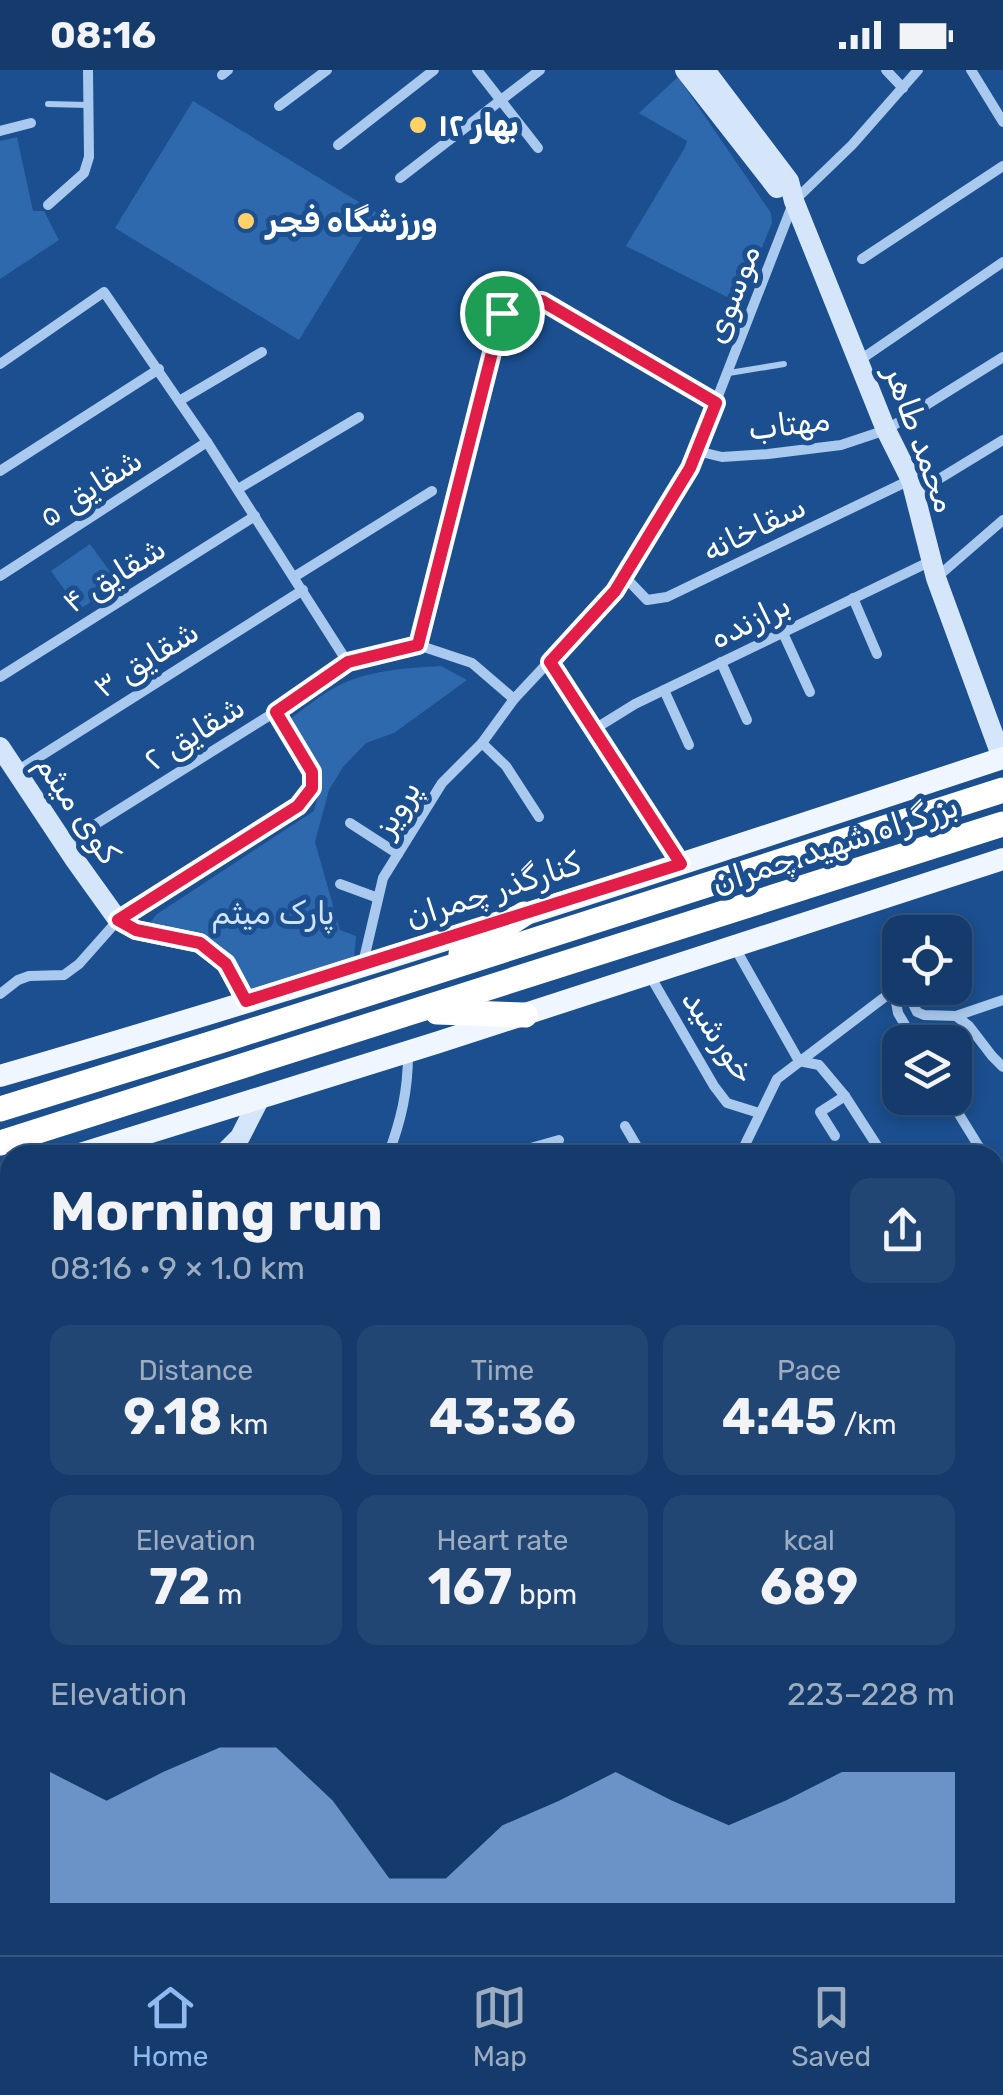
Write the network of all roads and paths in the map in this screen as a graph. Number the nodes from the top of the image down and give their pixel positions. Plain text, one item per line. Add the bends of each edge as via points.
1 (88, 70) edge
2 (327, 70) edge
3 (434, 70) edge
4 (477, 70) edge
5 (540, 70) edge
6 (685, 70) edge
7 (705, 70) edge
8 (886, 70) edge
9 (918, 70) edge
10 (972, 70) edge
11 (902, 88) junction
12 (501, 101) junction
13 (48, 104) dead end
14 (89, 106) junction
15 (278, 106) dead end
16 (31, 122) dead end
17 (1003, 122) edge
18 (0, 131) edge
19 (338, 144) dead end
20 (538, 148) dead end
21 (1003, 166) edge
22 (400, 178) dead end
23 (794, 201) junction
24 (48, 204) dead end
25 (862, 259) dead end
26 (1003, 262) edge
27 (262, 352) dead end
28 (1003, 356) edge
29 (860, 360) junction
30 (0, 364) edge
31 (784, 364) dead end
32 (158, 369) junction
33 (729, 373) junction
34 (179, 401) junction
35 (716, 403) junction
36 (359, 416) dead end
37 (886, 430) junction
38 (1003, 440) edge
39 (207, 442) junction
40 (697, 450) junction
41 (0, 470) edge
42 (914, 487) junction
43 (238, 489) junction
44 (432, 490) dead end
45 (255, 516) junction
46 (1003, 520) edge
47 (934, 570) junction
48 (0, 576) edge
49 (294, 576) junction
50 (624, 576) junction
51 (303, 590) junction
52 (853, 598) junction
53 (783, 633) junction
54 (418, 645) junction
55 (877, 654) dead end
56 (348, 662) junction
57 (550, 662) junction
58 (721, 662) junction
59 (0, 677) edge
60 (664, 690) junction
61 (810, 692) dead end
62 (514, 700) junction
63 (276, 712) junction
64 (747, 720) dead end
65 (593, 730) junction
66 (482, 743) junction
67 (689, 745) dead end
68 (0, 747) edge
69 (1003, 758) edge
70 (16, 771) junction
71 (1003, 790) edge
72 (539, 817) dead end
73 (350, 823) dead end
74 (1003, 824) edge
75 (64, 844) junction
76 (398, 854) junction
77 (1003, 859) edge
78 (681, 864) junction
79 (340, 884) dead end
80 (378, 898) junction
81 (524, 914) junction
82 (118, 920) junction
83 (734, 946) junction
84 (363, 964) junction
85 (431, 973) junction
86 (648, 973) junction
87 (0, 994) edge
88 (882, 999) edge
89 (1003, 1000) edge
90 (246, 1001) junction
91 (913, 1005) edge
92 (417, 1012) junction
93 (525, 1015) junction
94 (956, 1016) junction
95 (408, 1052) junction
96 (799, 1061) junction
97 (1003, 1067) edge
98 (0, 1076) edge
99 (845, 1096) junction
100 (260, 1098) junction
101 (0, 1108) edge
102 (759, 1113) junction
103 (959, 1115) edge
104 (626, 1126) dead end
105 (836, 1136) dead end
106 (559, 1140) dead end
107 (0, 1143) edge
108 (109, 1145) edge
109 (232, 1145) edge
110 (392, 1145) edge
111 (541, 1145) edge
112 (636, 1145) edge
113 (745, 1145) edge
114 (877, 1145) edge
115 (978, 1145) edge

1 - 14 street
2 - 15 street
3 - 19 street
4 - 12 street
5 - 12 street
6 - 23 main road, محمد طاهر via 779,191
7 - 23 main road, محمد طاهر via 789,181
8 - 11 street
9 - 11 street
10 - 17 street
11 - 23 street
12 - 20 street
12 - 22 street
13 - 14 lane
14 - 24 street via 84,173
16 - 18 street
21 - 25 street
23 - 29 main road, محمد طاهر
23 - 33 street, موسوی
26 - 29 street
27 - 34 street
28 - 37 street, مهتاب
29 - 37 main road, محمد طاهر
30 - 32 street via 104,292
31 - 33 lane
32 - 34 street
32 - 41 street
33 - 35 street, موسوی
34 - 39 street
35 - 40 street, موسوی
35 - 54 street via 542,301 520,300 502,313
36 - 43 street
37 - 40 street, مهتاب via 841,445 768,454 722,457
37 - 42 main road, محمد طاهر
38 - 42 street
39 - 43 street
39 - 48 street, شقایق ۵
40 - 50 street, موسوی
42 - 47 main road, محمد طاهر
42 - 50 street, سقاخانه via 668,597 647,600
43 - 45 street
44 - 49 street
45 - 49 street
45 - 59 street, شقایق ۴
46 - 47 street, برازنده
47 - 52 street, برازنده
47 - 69 main road, محمد طاهر
49 - 51 street
50 - 57 street, موسوی
51 - 56 street
51 - 70 street, شقایق ۳
52 - 53 street, برازنده
52 - 55 street
53 - 58 street, برازنده
53 - 61 street
54 - 56 street
54 - 62 street via 472,664
56 - 63 street, شقایق ۲
57 - 62 street, موسوی
57 - 65 street
58 - 60 street, برازنده
58 - 64 street
60 - 65 street, برازنده
60 - 67 street
62 - 66 street, پرویز
63 - 75 street, شقایق ۲
63 - 82 street via 312,772 312,788 298,806
65 - 78 street
66 - 72 street
66 - 76 street, پرویز via 442,783
68 - 70 main road, کوی میثم
69 - 78 main road, کنارگذر چمران
70 - 75 main road, کوی میثم
71 - 85 highway, بزرگراه شهید چمران
73 - 76 street
74 - 92 highway, بزرگراه شهید چمران
75 - 82 main road, کوی میثم
76 - 80 street, پرویز
77 - 83 main road
78 - 81 main road, کنارگذر چمران
79 - 80 street
80 - 84 street, پرویز
81 - 84 main road, کنارگذر چمران
81 - 85 highway
82 - 87 street via 64,975 29,976
82 - 90 main road via 200,943 226,964
83 - 86 main road
83 - 96 street
84 - 90 main road, کنارگذر چمران
85 - 101 highway, بزرگراه شهید چمران
86 - 93 main road
86 - 102 street, خورشید via 714,1086 727,1102
88 - 96 street
89 - 94 street
90 - 98 main road, کنارگذر چمران
91 - 94 street via 924,1015
92 - 93 highway
92 - 107 highway, بزرگراه شهید چمران
93 - 95 main road
94 - 97 street
95 - 100 main road
95 - 110 street via 408,1084
96 - 99 street via 819,1065
96 - 102 street via 776,1079
99 - 105 street via 820,1112
99 - 114 street
100 - 108 main road
100 - 109 main road
102 - 113 street
103 - 115 street
104 - 112 street
106 - 111 street

